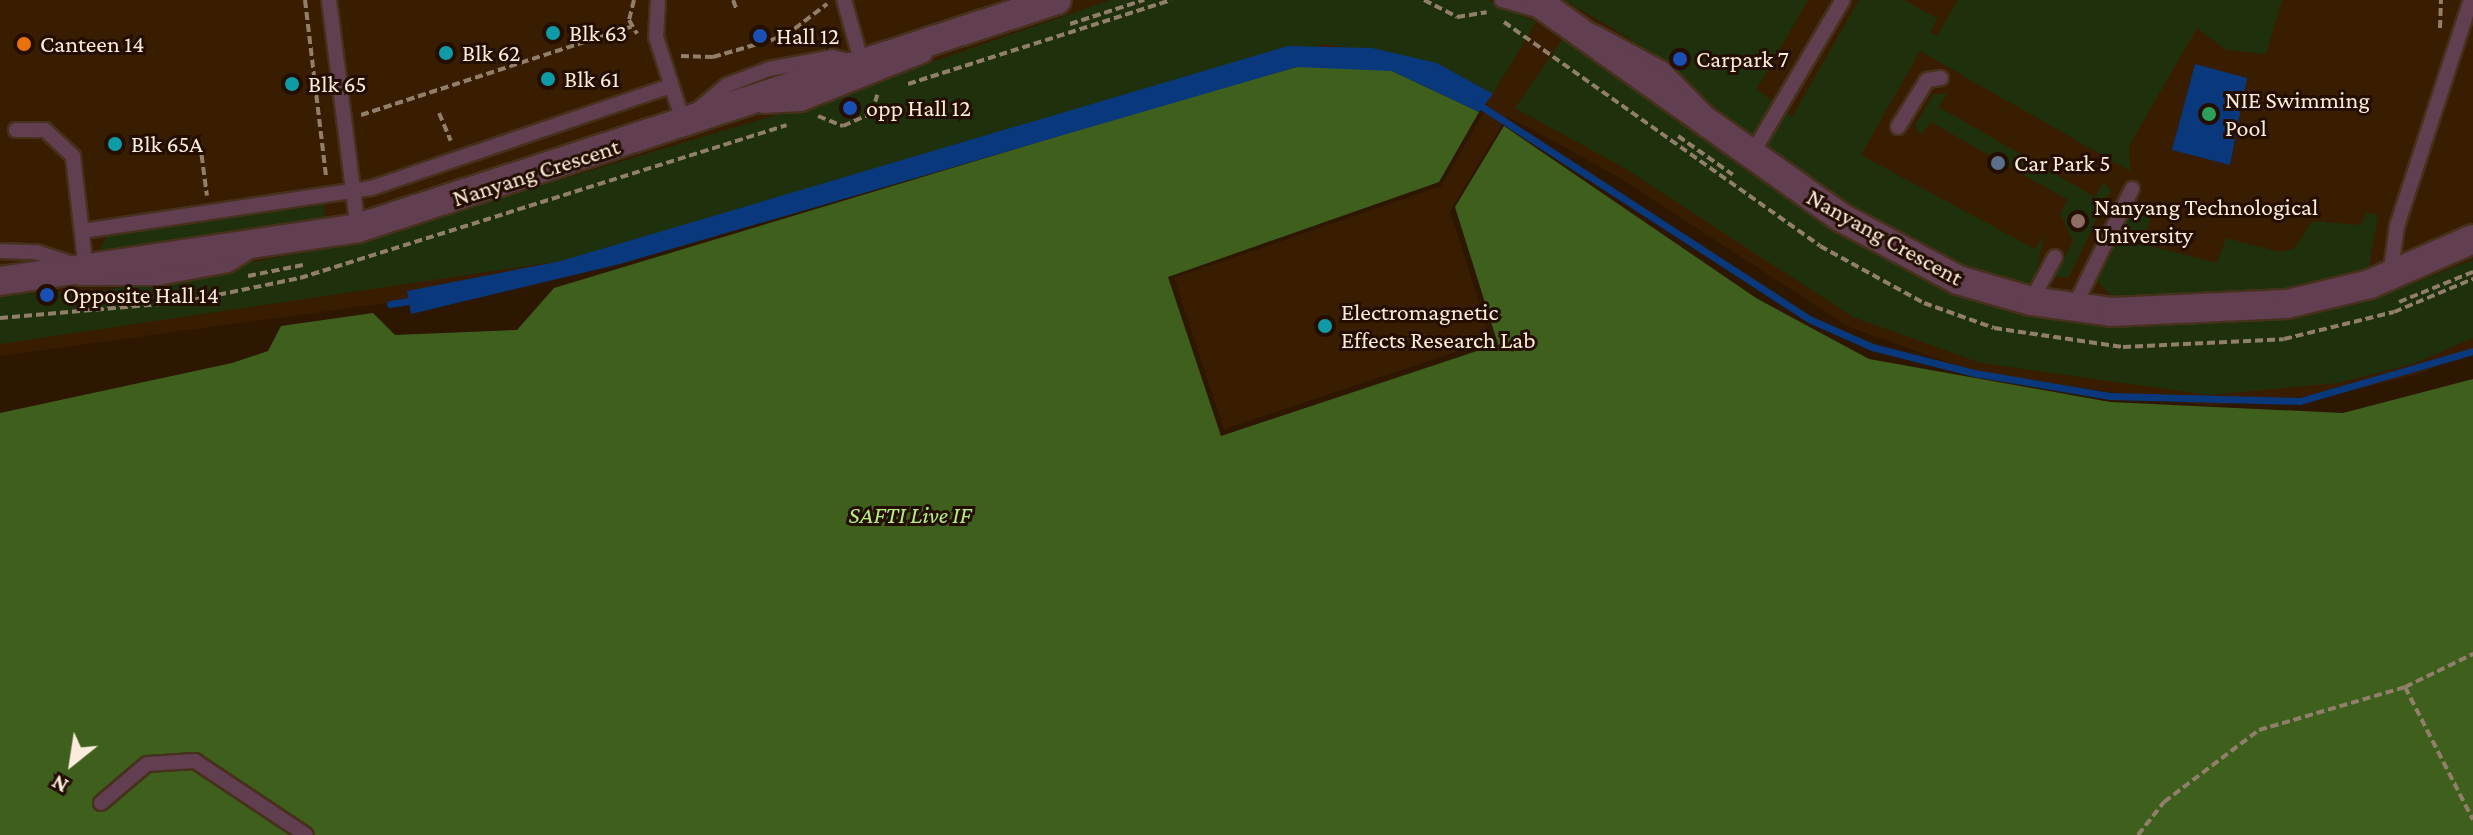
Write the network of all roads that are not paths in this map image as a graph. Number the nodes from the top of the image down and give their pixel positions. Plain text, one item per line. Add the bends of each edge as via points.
1 (329, 0) edge
2 (658, 0) edge
3 (844, 0) edge
4 (1057, 0) edge
5 (1502, 0) edge
6 (1843, 0) edge
7 (2471, 0) edge
8 (1557, 13) edge
9 (954, 33) junction
10 (862, 64) junction
11 (1941, 78) dead end
12 (670, 86) junction
13 (732, 108) junction
14 (684, 124) junction
15 (1898, 127) dead end
16 (16, 130) dead end
17 (1750, 157) junction
18 (2132, 189) dead end
19 (351, 191) junction
20 (358, 228) junction
21 (83, 231) junction
22 (2473, 239) edge
23 (256, 248) junction
24 (0, 251) edge
25 (2055, 257) dead end
26 (86, 270) junction
27 (57, 274) junction
28 (2390, 276) junction
29 (0, 281) edge
30 (2031, 301) junction
31 (2073, 309) junction
32 (101, 803) dead end
33 (306, 835) edge

1 - 19 lane
2 - 12 lane
3 - 10 lane
4 - 9 street, Nanyang Crescent
5 - 8 lane
6 - 17 lane
7 - 28 lane via 2397,226
8 - 17 street, Nanyang Crescent
9 - 10 street, Nanyang Crescent
9 - 13 lane via 922,58 801,104
10 - 13 street, Nanyang Crescent
10 - 14 lane via 832,57 769,69 703,99
11 - 15 lane via 1927,80
12 - 14 lane
12 - 19 lane
13 - 14 street, Nanyang Crescent
14 - 20 street, Nanyang Crescent
16 - 21 lane via 56,135 73,156
17 - 30 street, Nanyang Crescent via 1922,263
18 - 31 lane
19 - 20 lane
19 - 21 lane
20 - 23 street, Nanyang Crescent
21 - 26 lane
22 - 28 street, Nanyang Crescent
23 - 26 street, Nanyang Crescent
23 - 27 lane via 228,265 157,278 102,282
24 - 26 lane via 62,257
25 - 30 lane
26 - 27 street, Nanyang Crescent
27 - 29 street, Nanyang Crescent
28 - 31 street, Nanyang Crescent via 2264,307
30 - 31 street, Nanyang Crescent
32 - 33 lane via 147,764 195,761

